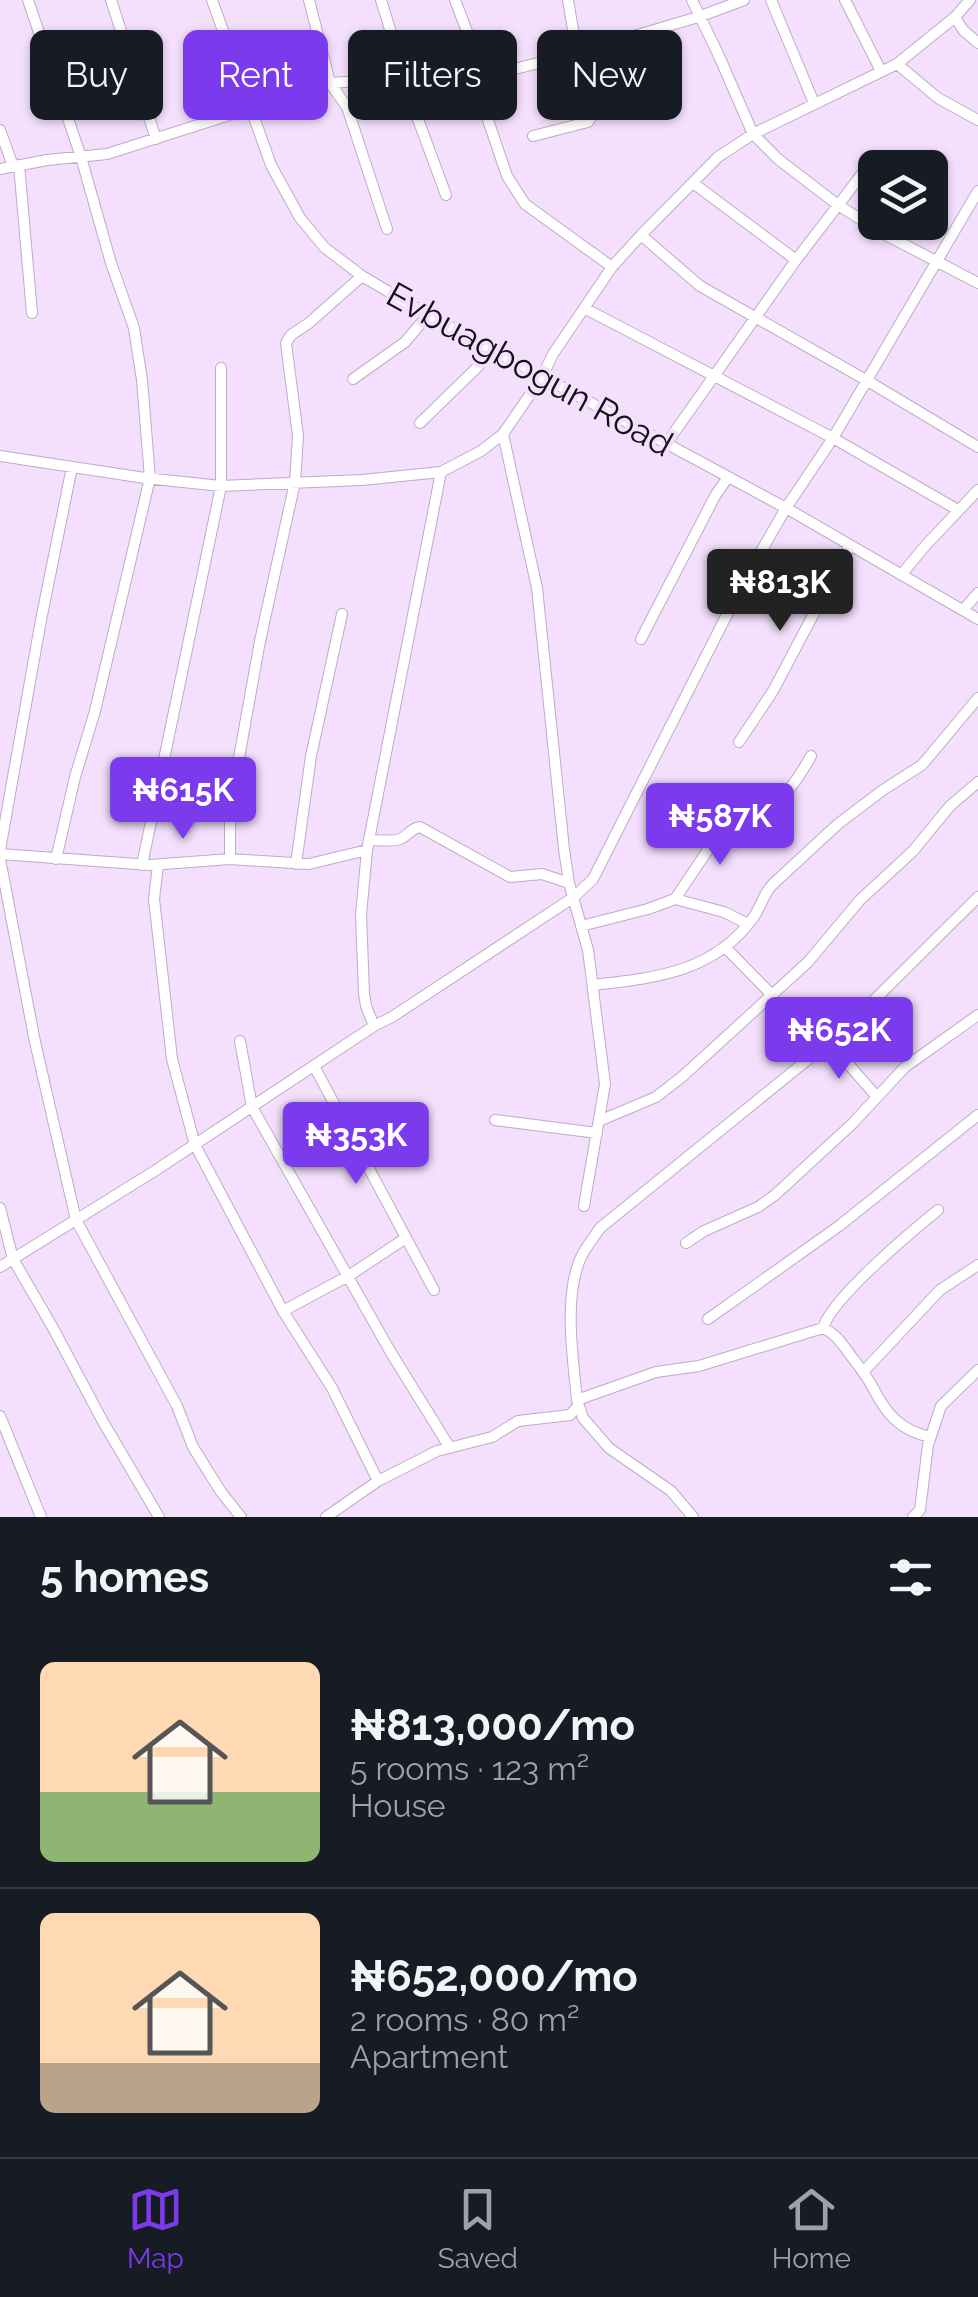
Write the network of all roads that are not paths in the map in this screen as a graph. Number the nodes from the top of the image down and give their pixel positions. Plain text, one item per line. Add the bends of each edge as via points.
1 (28, 0) edge
2 (111, 0) edge
3 (212, 0) edge
4 (309, 0) edge
5 (381, 0) edge
6 (455, 0) edge
7 (568, 0) edge
8 (692, 0) edge
9 (744, 0) edge
10 (771, 0) edge
11 (845, 0) edge
12 (970, 0) edge
13 (698, 17) junction
14 (954, 17) junction
15 (223, 30) edge
16 (391, 30) edge
17 (466, 30) edge
18 (573, 30) edge
19 (653, 30) edge
20 (978, 43) edge
21 (897, 64) junction
22 (881, 71) junction
23 (348, 82) edge
24 (330, 83) junction
25 (814, 103) junction
26 (212, 120) edge
27 (255, 120) edge
28 (418, 120) edge
29 (488, 120) edge
30 (590, 120) edge
31 (978, 120) edge
32 (0, 130) edge
33 (753, 134) junction
34 (533, 136) dead end
35 (156, 139) junction
36 (81, 157) junction
37 (16, 166) junction
38 (0, 169) edge
39 (858, 179) edge
40 (693, 183) junction
41 (446, 195) dead end
42 (976, 197) edge
43 (838, 205) junction
44 (387, 229) dead end
45 (640, 235) junction
46 (796, 260) junction
47 (936, 260) junction
48 (612, 267) junction
49 (362, 276) junction
50 (978, 283) edge
51 (584, 308) junction
52 (32, 312) dead end
53 (428, 315) junction
54 (757, 317) junction
55 (494, 351) junction
56 (220, 368) dead end
57 (715, 376) junction
58 (542, 377) junction
59 (353, 379) dead end
60 (866, 380) junction
61 (420, 423) dead end
62 (503, 434) junction
63 (834, 438) junction
64 (666, 444) junction
65 (978, 448) edge
66 (1, 456) edge
67 (72, 467) junction
68 (0, 471) edge
69 (441, 472) junction
70 (728, 477) junction
71 (150, 478) junction
72 (295, 482) junction
73 (221, 486) junction
74 (978, 490) edge
75 (786, 508) junction
76 (958, 510) junction
77 (850, 545) junction
78 (902, 575) junction
79 (978, 593) edge
80 (963, 610) junction
81 (342, 614) dead end
82 (978, 619) edge
83 (641, 640) dead end
84 (978, 698) edge
85 (739, 742) dead end
86 (811, 756) dead end
87 (978, 782) edge
88 (368, 845) junction
89 (0, 854) edge
90 (56, 859) junction
91 (230, 859) junction
92 (142, 864) junction
93 (158, 864) junction
94 (296, 864) junction
95 (569, 883) junction
96 (978, 896) edge
97 (574, 897) junction
98 (675, 899) junction
99 (748, 924) junction
100 (582, 926) junction
101 (725, 947) junction
102 (593, 984) junction
103 (772, 995) junction
104 (978, 1016) edge
105 (374, 1026) junction
106 (240, 1042) dead end
107 (829, 1042) junction
108 (314, 1066) junction
109 (877, 1097) junction
110 (252, 1107) junction
111 (978, 1115) edge
112 (495, 1120) dead end
113 (599, 1121) junction
114 (596, 1134) junction
115 (195, 1144) junction
116 (584, 1206) dead end
117 (0, 1208) edge
118 (938, 1210) dead end
119 (76, 1220) junction
120 (406, 1238) junction
121 (686, 1242) dead end
122 (13, 1259) junction
123 (978, 1265) edge
124 (0, 1267) edge
125 (350, 1276) junction
126 (434, 1290) dead end
127 (283, 1311) junction
128 (708, 1319) dead end
129 (823, 1328) junction
130 (978, 1370) edge
131 (863, 1372) junction
132 (577, 1403) junction
133 (0, 1416) edge
134 (930, 1437) junction
135 (450, 1448) junction
136 (378, 1481) junction
137 (41, 1517) edge
138 (159, 1517) edge
139 (241, 1517) edge
140 (326, 1517) edge
141 (693, 1517) edge
142 (913, 1517) edge

1 - 36 street
2 - 35 street
3 - 15 street, Evbuagbogun Road
4 - 24 street
5 - 16 street
6 - 17 street
7 - 18 street
8 - 13 street
9 - 13 street
10 - 25 street
11 - 22 street
12 - 14 street
13 - 19 street
13 - 33 street
14 - 20 street
14 - 21 street
21 - 22 street
21 - 31 street
22 - 25 street
23 - 24 street
24 - 44 street via 347,107
25 - 33 street
26 - 35 street
27 - 49 street, Evbuagbogun Road via 300,218
28 - 41 street
29 - 48 street via 507,176 525,204
30 - 34 street
32 - 37 street
33 - 40 street
33 - 43 street
35 - 36 street
36 - 37 street
36 - 71 street via 134,328
37 - 38 street
37 - 52 street
39 - 43 street
40 - 45 street
40 - 46 street
42 - 47 street
43 - 46 street
43 - 47 street
45 - 48 street
45 - 54 street via 700,286
46 - 54 street
47 - 50 street
47 - 60 street
48 - 51 street
49 - 53 street, Evbuagbogun Road
49 - 72 street via 286,344 298,436
51 - 57 street
51 - 58 street
53 - 55 street, Evbuagbogun Road
53 - 59 street
54 - 57 street
54 - 60 street
55 - 58 street, Evbuagbogun Road
55 - 61 street
56 - 73 street
57 - 63 street
57 - 64 street
58 - 62 street
58 - 64 street, Evbuagbogun Road
60 - 63 street
60 - 65 street
62 - 69 street
62 - 95 street via 537,588
63 - 75 street
63 - 76 street
64 - 70 street, Evbuagbogun Road
66 - 67 street
66 - 68 street
67 - 71 street
67 - 89 street
69 - 72 street
69 - 88 street
70 - 75 street, Evbuagbogun Road
70 - 83 street
71 - 73 street
71 - 90 street
72 - 73 street
72 - 91 street via 230,808
73 - 92 street
74 - 76 street
75 - 77 street, Evbuagbogun Road
75 - 97 street via 603,862
76 - 78 street
77 - 78 street, Evbuagbogun Road
77 - 85 street
78 - 80 street, Evbuagbogun Road
79 - 80 street
80 - 82 street, Evbuagbogun Road
81 - 94 street
84 - 99 street via 922,766 838,824 772,885
86 - 98 street via 775,802 744,796
87 - 103 street
88 - 94 street
88 - 95 street via 420,827 510,877 542,874
88 - 105 street via 361,914 366,1006
89 - 90 street
89 - 119 street
90 - 92 street
91 - 93 street
91 - 94 street
92 - 93 street
93 - 115 street via 154,898 172,1059
95 - 97 street
96 - 107 street
97 - 100 street
97 - 105 street
98 - 99 street
98 - 100 street
99 - 101 street
100 - 102 street
101 - 102 street via 660,977
101 - 103 street
102 - 113 street via 605,1084
103 - 113 street via 656,1097
104 - 109 street via 905,1068
105 - 108 street
106 - 110 street
107 - 109 street
107 - 132 street via 600,1228 573,1283
108 - 110 street
108 - 120 street
109 - 121 street via 775,1195
110 - 115 street
110 - 125 street
111 - 128 street
112 - 114 street
113 - 114 street
114 - 116 street
115 - 119 street
115 - 127 street
117 - 122 street
118 - 129 street via 842,1299
119 - 122 street
119 - 139 street via 193,1446
120 - 125 street
120 - 126 street
122 - 124 street
122 - 138 street
123 - 131 street via 940,1290
125 - 127 street
125 - 135 street
127 - 136 street via 332,1388
129 - 131 street
129 - 132 street via 656,1372
130 - 134 street via 940,1406
131 - 134 street via 896,1422
132 - 135 street via 570,1415 518,1421 492,1437
132 - 141 street via 609,1448 672,1491
133 - 137 street
134 - 142 street via 920,1510
135 - 136 street
136 - 140 street

